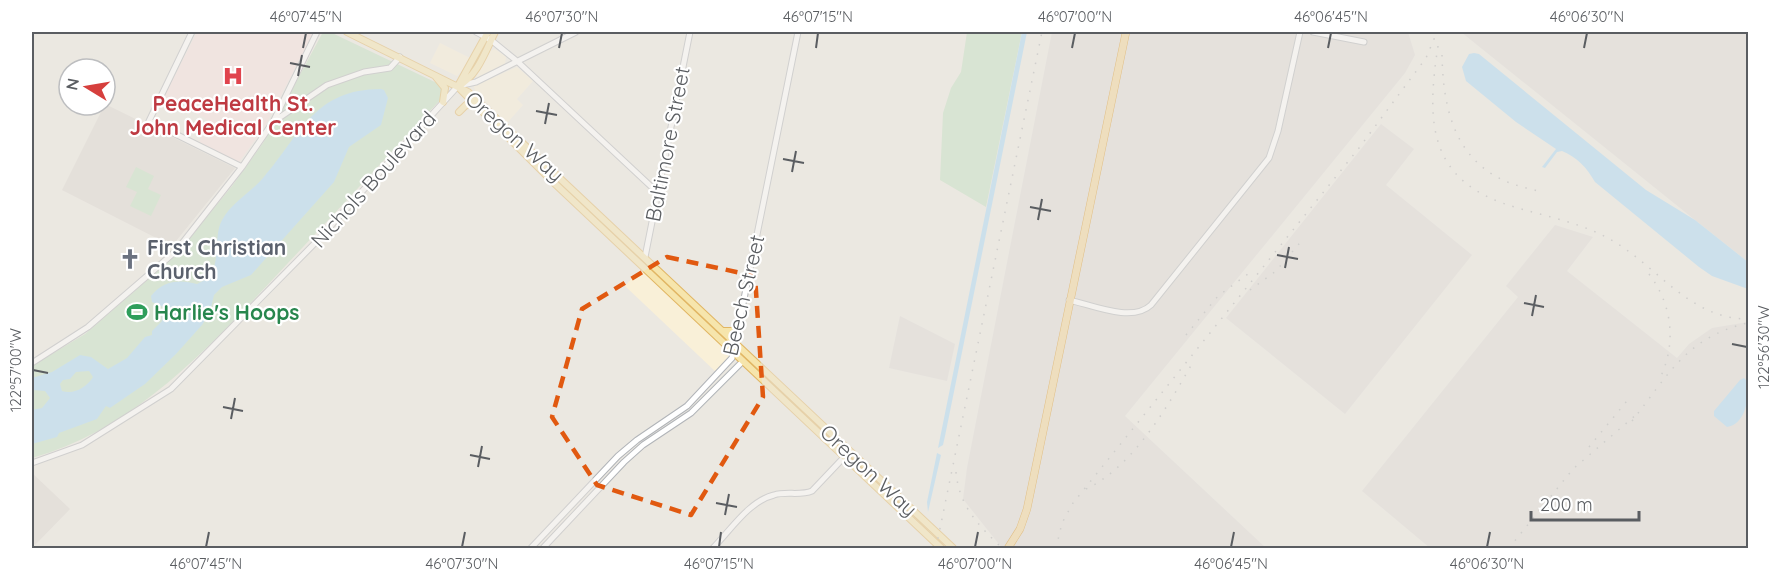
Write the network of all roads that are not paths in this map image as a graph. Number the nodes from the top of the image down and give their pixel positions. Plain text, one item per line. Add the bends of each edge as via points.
1 (192, 32) edge
2 (317, 32) edge
3 (347, 32) edge
4 (476, 32) edge
5 (495, 32) edge
6 (576, 32) edge
7 (690, 32) edge
8 (798, 32) edge
9 (1126, 32) edge
10 (1300, 32) edge
11 (1313, 32) edge
12 (488, 36) edge
13 (1364, 42) dead end
14 (400, 57) junction
15 (518, 62) junction
16 (434, 74) junction
17 (458, 86) junction
18 (443, 102) junction
19 (473, 105) junction
20 (459, 112) dead end
21 (273, 122) junction
22 (242, 166) junction
23 (657, 192) junction
24 (645, 257) junction
25 (1069, 300) junction
26 (739, 326) junction
27 (711, 331) junction
28 (724, 331) junction
29 (736, 342) junction
30 (734, 353) junction
31 (743, 362) junction
32 (32, 363) edge
33 (730, 375) junction
34 (849, 452) junction
35 (844, 458) junction
36 (32, 463) edge
37 (531, 549) edge
38 (543, 549) edge
39 (713, 549) edge
40 (941, 549) edge
41 (953, 549) edge
42 (1008, 549) edge

1 - 22 street via 149,121
2 - 21 street
3 - 14 main road
4 - 12 street
5 - 12 main road
6 - 15 street
7 - 23 street, Baltimore Street
8 - 26 street, Beech Street
9 - 25 highway
10 - 25 street via 1269,158 1143,311 1131,313
11 - 13 street
12 - 15 street
12 - 17 main road via 475,69
14 - 16 main road
14 - 21 street via 390,68 327,85
15 - 17 street
15 - 23 street
16 - 17 main road
16 - 18 main road via 445,88
17 - 18 street, Nichols Boulevard
17 - 19 main road, Oregon Way
17 - 24 main road, Oregon Way via 487,108
18 - 36 street, Nichols Boulevard via 316,242 171,389 82,446
19 - 20 main road via 466,105
19 - 27 main road, Oregon Way
21 - 22 street
22 - 32 street via 176,252 88,327
23 - 24 street, Baltimore Street
24 - 28 main road, Oregon Way
25 - 42 highway via 1027,509
26 - 28 main road
26 - 29 street, Beech Street
27 - 29 main road
27 - 30 main road, Oregon Way
28 - 29 main road, Oregon Way
29 - 30 street, Beech Street
29 - 34 main road, Oregon Way
30 - 31 main road, Oregon Way
30 - 33 street
30 - 37 street, Beech Street via 729,364 687,406 636,440
31 - 33 street, Beech Street
31 - 35 main road, Oregon Way
33 - 38 street, Beech Street via 691,413 624,462
34 - 35 street
34 - 41 main road, Oregon Way
35 - 39 street via 812,491 780,493 756,503
35 - 40 main road, Oregon Way

